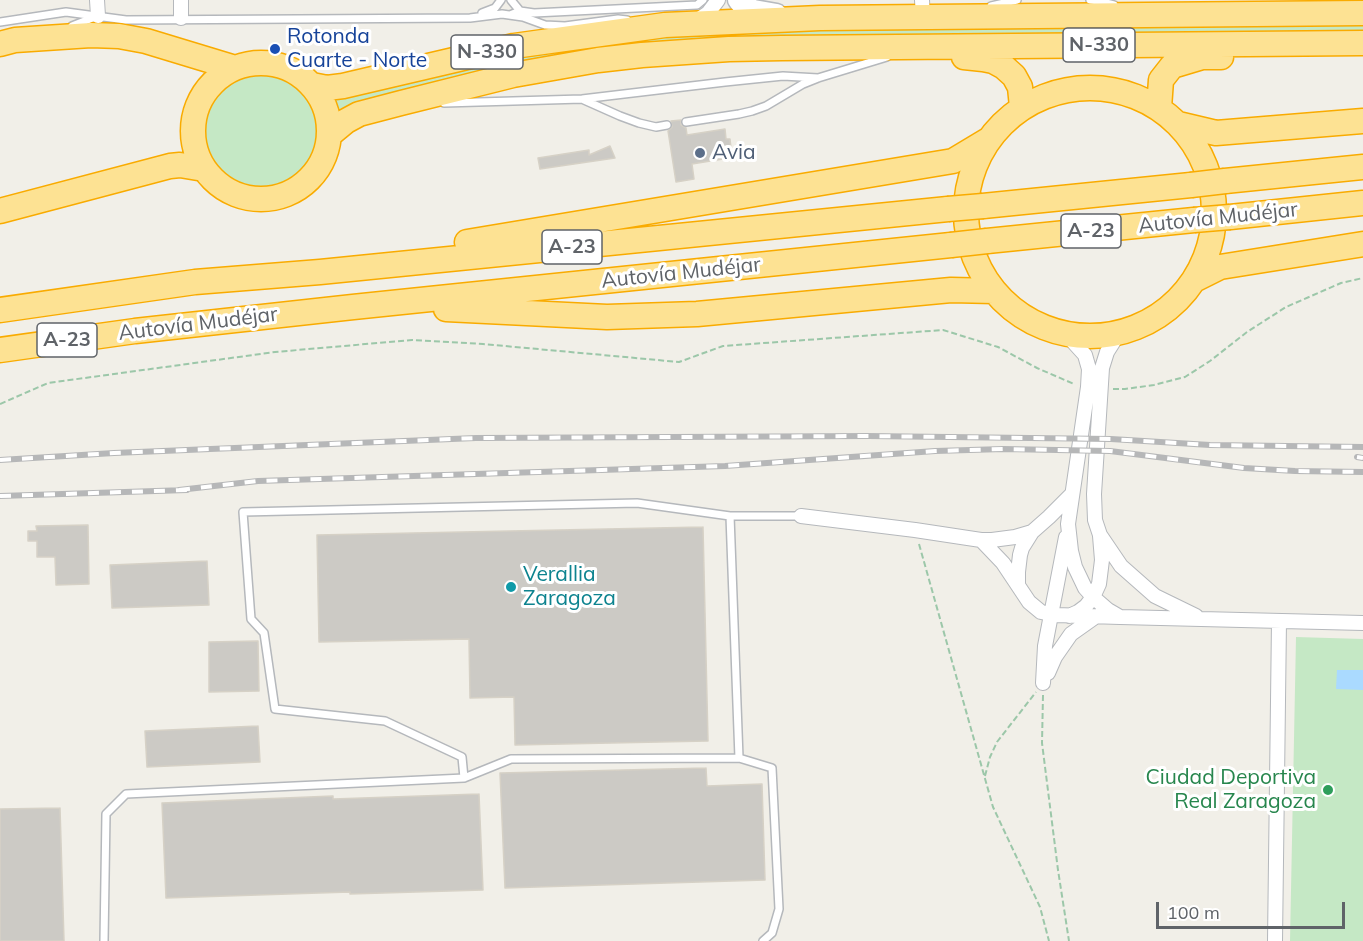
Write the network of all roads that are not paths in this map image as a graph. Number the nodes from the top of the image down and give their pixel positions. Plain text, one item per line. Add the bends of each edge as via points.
1 (97, 0) edge
2 (181, 0) edge
3 (501, 0) edge
4 (511, 0) edge
5 (703, 0) edge
6 (718, 0) edge
7 (736, 0) edge
8 (1017, 0) edge
9 (1090, 0) edge
10 (1232, 7) edge
11 (922, 8) edge
12 (869, 9) edge
13 (520, 11) junction
14 (1363, 13) edge
15 (508, 15) junction
16 (1142, 15) junction
17 (98, 16) junction
18 (965, 16) junction
19 (181, 18) junction
20 (470, 18) junction
21 (820, 18) junction
22 (691, 24) junction
23 (665, 25) junction
24 (67, 27) dead end
25 (57, 29) dead end
26 (5, 35) edge
27 (1363, 43) edge
28 (835, 48) junction
29 (1363, 56) edge
30 (887, 57) junction
31 (234, 68) junction
32 (818, 78) junction
33 (312, 85) junction
34 (582, 99) junction
35 (401, 103) junction
36 (1022, 107) junction
37 (1159, 108) junction
38 (1363, 121) edge
39 (686, 122) dead end
40 (1178, 124) junction
41 (667, 125) dead end
42 (329, 135) junction
43 (988, 140) junction
44 (1363, 167) edge
45 (204, 169) junction
46 (1363, 203) edge
47 (0, 211) edge
48 (1363, 244) edge
49 (1194, 280) junction
50 (195, 282) junction
51 (994, 291) junction
52 (353, 306) junction
53 (0, 310) edge
54 (1119, 333) junction
55 (1065, 334) junction
56 (0, 350) edge
57 (1094, 388) junction
58 (1073, 493) junction
59 (730, 516) junction
60 (801, 516) joint
61 (1068, 524) junction
62 (1032, 532) junction
63 (1100, 535) junction
64 (981, 540) junction
65 (1019, 588) junction
66 (1093, 597) junction
67 (1052, 615) junction
68 (1066, 616) junction
69 (1095, 617) junction
70 (1120, 617) junction
71 (1200, 619) junction
72 (1279, 621) junction
73 (1363, 623) edge
74 (739, 758) junction
75 (464, 778) junction
76 (104, 941) edge
77 (764, 941) edge
78 (1275, 941) edge

1 - 17 street
2 - 19 street
3 - 20 lane via 495,8
4 - 13 lane
5 - 13 lane via 697,5
6 - 22 street via 702,19
7 - 21 street via 767,12
8 - 18 lane
9 - 16 lane
10 - 14 highway, N-330
10 - 16 highway, N-330
11 - 12 highway, N-330
11 - 18 highway, N-330
12 - 21 highway, N-330
13 - 15 lane
15 - 20 lane
15 - 23 lane via 545,25 618,19
16 - 18 highway, N-330
17 - 19 lane via 126,20
17 - 24 lane
17 - 26 lane via 66,12
19 - 20 lane
21 - 22 highway, N-330
22 - 23 highway, N-330
23 - 33 highway, N-330 via 514,46 343,86
25 - 26 lane
26 - 31 highway via 119,36
27 - 28 highway, N-330
28 - 30 highway via 859,57
28 - 35 highway, N-330 via 729,49 598,60 513,75
29 - 37 highway via 1202,57 1172,66 1161,80
30 - 32 lane
30 - 36 highway via 993,61 1014,76 1020,87
31 - 33 highway via 259,62 279,65 297,72
31 - 45 highway via 207,88 193,119 196,153
32 - 34 lane via 771,77
32 - 39 lane via 752,111
33 - 42 highway via 328,117
34 - 35 lane
34 - 41 lane via 639,123
35 - 42 highway, N-330 via 359,114
36 - 37 highway via 1051,93 1099,87 1130,94
36 - 43 highway
37 - 40 highway
38 - 40 highway via 1216,133
40 - 49 highway via 1202,158 1214,199 1211,242
42 - 45 highway via 317,170 304,184 279,197 251,199 233,193
43 - 50 highway via 953,161 391,255
43 - 51 highway via 969,180 966,224 975,260
44 - 50 highway, Autovía Mudéjar / A-23, bridge
45 - 47 highway via 170,166
46 - 52 highway, Autovía Mudéjar / A-23, bridge
48 - 49 highway via 1220,267
49 - 54 highway via 1162,314
50 - 53 highway, Autovía Mudéjar / A-23
51 - 52 highway via 951,290 697,314 607,317 433,308 381,311
51 - 55 highway via 1026,318
52 - 56 highway, Autovía Mudéjar / A-23
54 - 55 highway
54 - 57 street via 1104,358
55 - 57 street via 1085,355
57 - 58 street
57 - 63 street via 1095,520
58 - 61 street
58 - 62 street
59 - 60 lane
59 - 74 lane
59 - 75 lane via 637,502 243,512 250,619 264,633 275,709 385,722 462,757
60 - 64 street
61 - 66 street via 1075,567
61 - 67 street
62 - 64 street
62 - 65 street via 1020,555
63 - 66 street via 1101,576
63 - 71 street via 1121,566 1138,582 1155,596
64 - 65 street via 1003,562
65 - 67 street via 1033,607
66 - 68 street via 1082,610
66 - 70 street
67 - 68 street
67 - 69 street via 1043,683 1071,634
68 - 69 street
69 - 70 street
70 - 71 street
71 - 72 street
72 - 73 street
72 - 78 street
74 - 75 lane via 511,759
74 - 77 lane via 772,768 779,909 772,933
75 - 76 lane via 126,794 106,814

